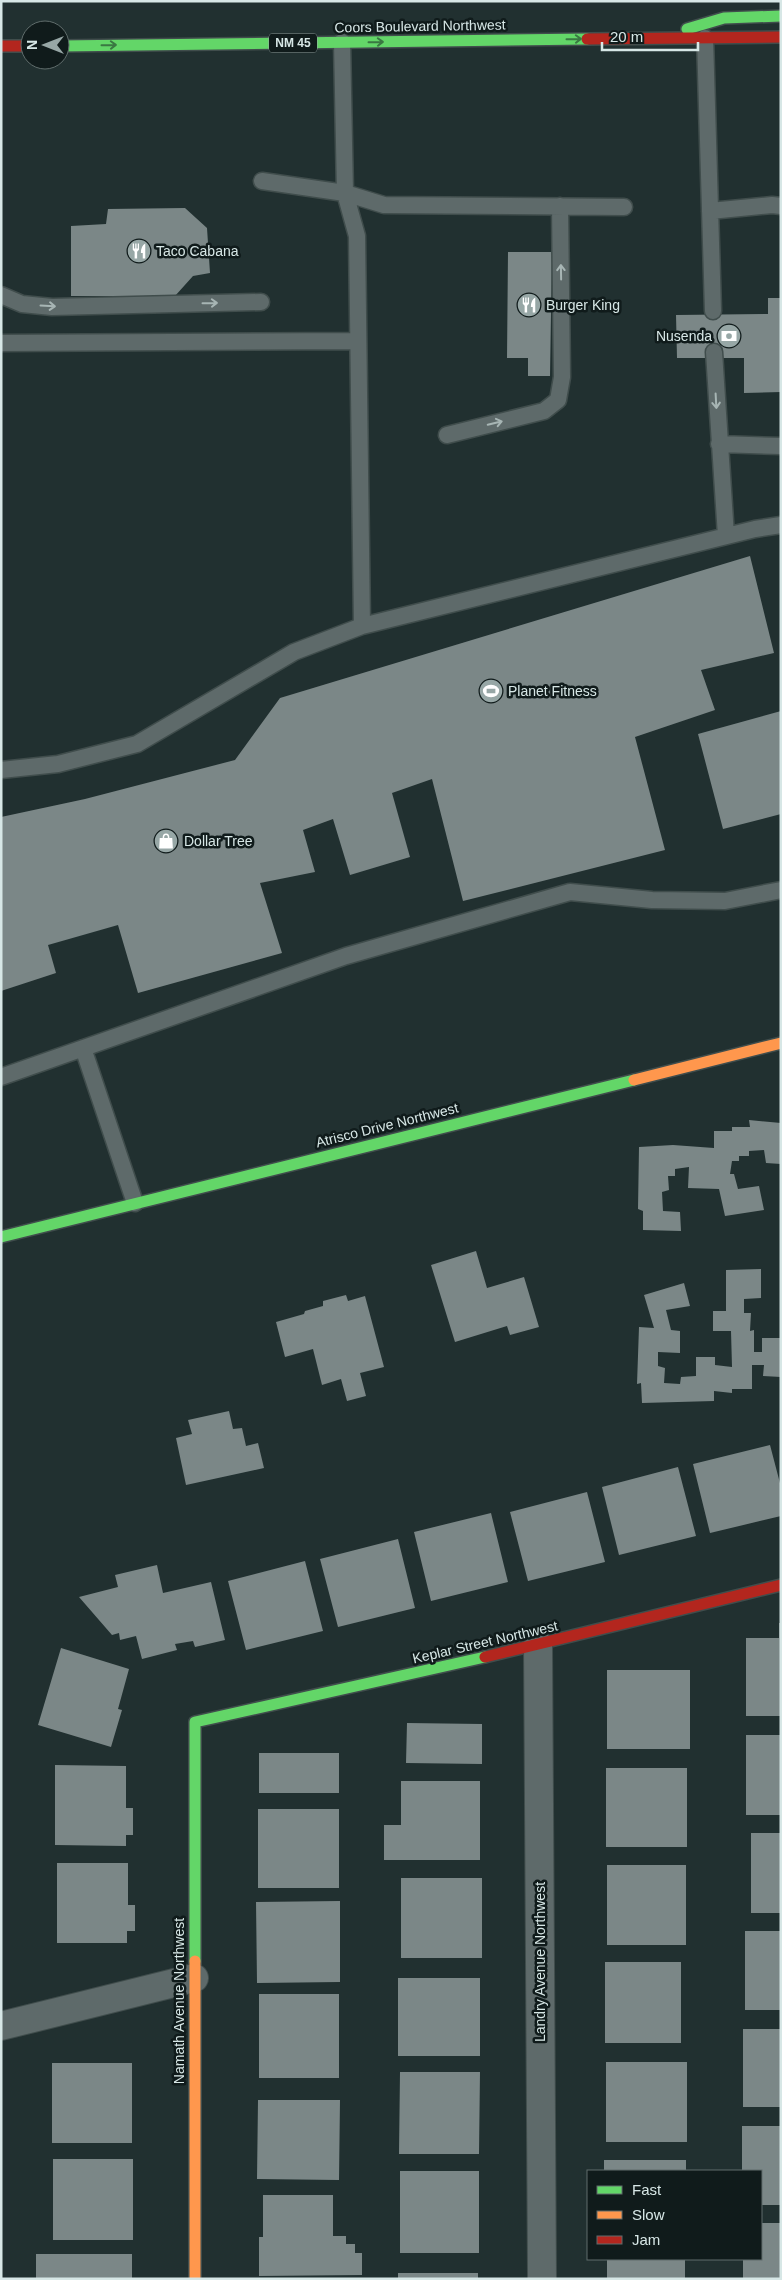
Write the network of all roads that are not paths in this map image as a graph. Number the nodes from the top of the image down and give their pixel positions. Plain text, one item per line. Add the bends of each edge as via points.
1 (781, 16) edge
2 (781, 37) edge
3 (654, 38) junction
4 (705, 38) junction
5 (342, 42) junction
6 (1, 46) edge
7 (20, 46) edge
8 (70, 46) edge
9 (262, 181) dead end
10 (344, 193) junction
11 (560, 206) junction
12 (781, 206) edge
13 (624, 207) dead end
14 (710, 211) junction
15 (1, 295) edge
16 (261, 302) dead end
17 (713, 311) dead end
18 (358, 341) junction
19 (1, 343) edge
20 (714, 352) dead end
21 (447, 435) dead end
22 (719, 444) junction
23 (781, 446) edge
24 (781, 525) edge
25 (726, 536) junction
26 (362, 626) junction
27 (1, 770) edge
28 (781, 890) edge
29 (781, 1043) edge
30 (83, 1048) junction
31 (1, 1077) edge
32 (135, 1204) junction
33 (1, 1237) edge
34 (781, 1585) edge
35 (538, 1645) junction
36 (195, 1722) joint
37 (194, 1978) junction
38 (1, 2026) edge
39 (195, 2279) edge
40 (542, 2279) edge

1 - 3 street via 724,18
2 - 4 street, Coors Boulevard Northwest / NM 45
3 - 4 street, Coors Boulevard Northwest / NM 45
5 -> 3 street, Coors Boulevard Northwest / NM 45
4 - 14 lane
8 -> 5 street, Coors Boulevard Northwest / NM 45
5 - 10 lane
6 - 7 street
9 - 10 lane
10 - 11 lane via 384,205
10 - 18 lane via 357,236
11 - 13 lane
21 -> 11 lane via 544,411 558,400 562,377
12 - 14 lane
14 - 17 lane
15 -> 16 lane via 22,304 52,307
18 - 19 lane
18 - 26 lane
20 -> 22 lane
22 - 23 lane
22 - 25 lane
24 - 25 lane
25 - 26 lane
26 - 27 lane via 294,652 138,744 58,764
28 - 30 lane via 725,901 652,900 570,892 346,956
29 - 32 street, Atrisco Drive Northwest
30 - 31 lane
30 - 32 lane
32 - 33 street, Atrisco Drive Northwest
34 - 35 street, Keplar Street Northwest
35 - 36 street, Keplar Street Northwest
35 - 40 street, Landry Avenue Northwest
36 - 37 street, Namath Avenue Northwest
37 - 38 street
37 - 39 street, Namath Avenue Northwest

